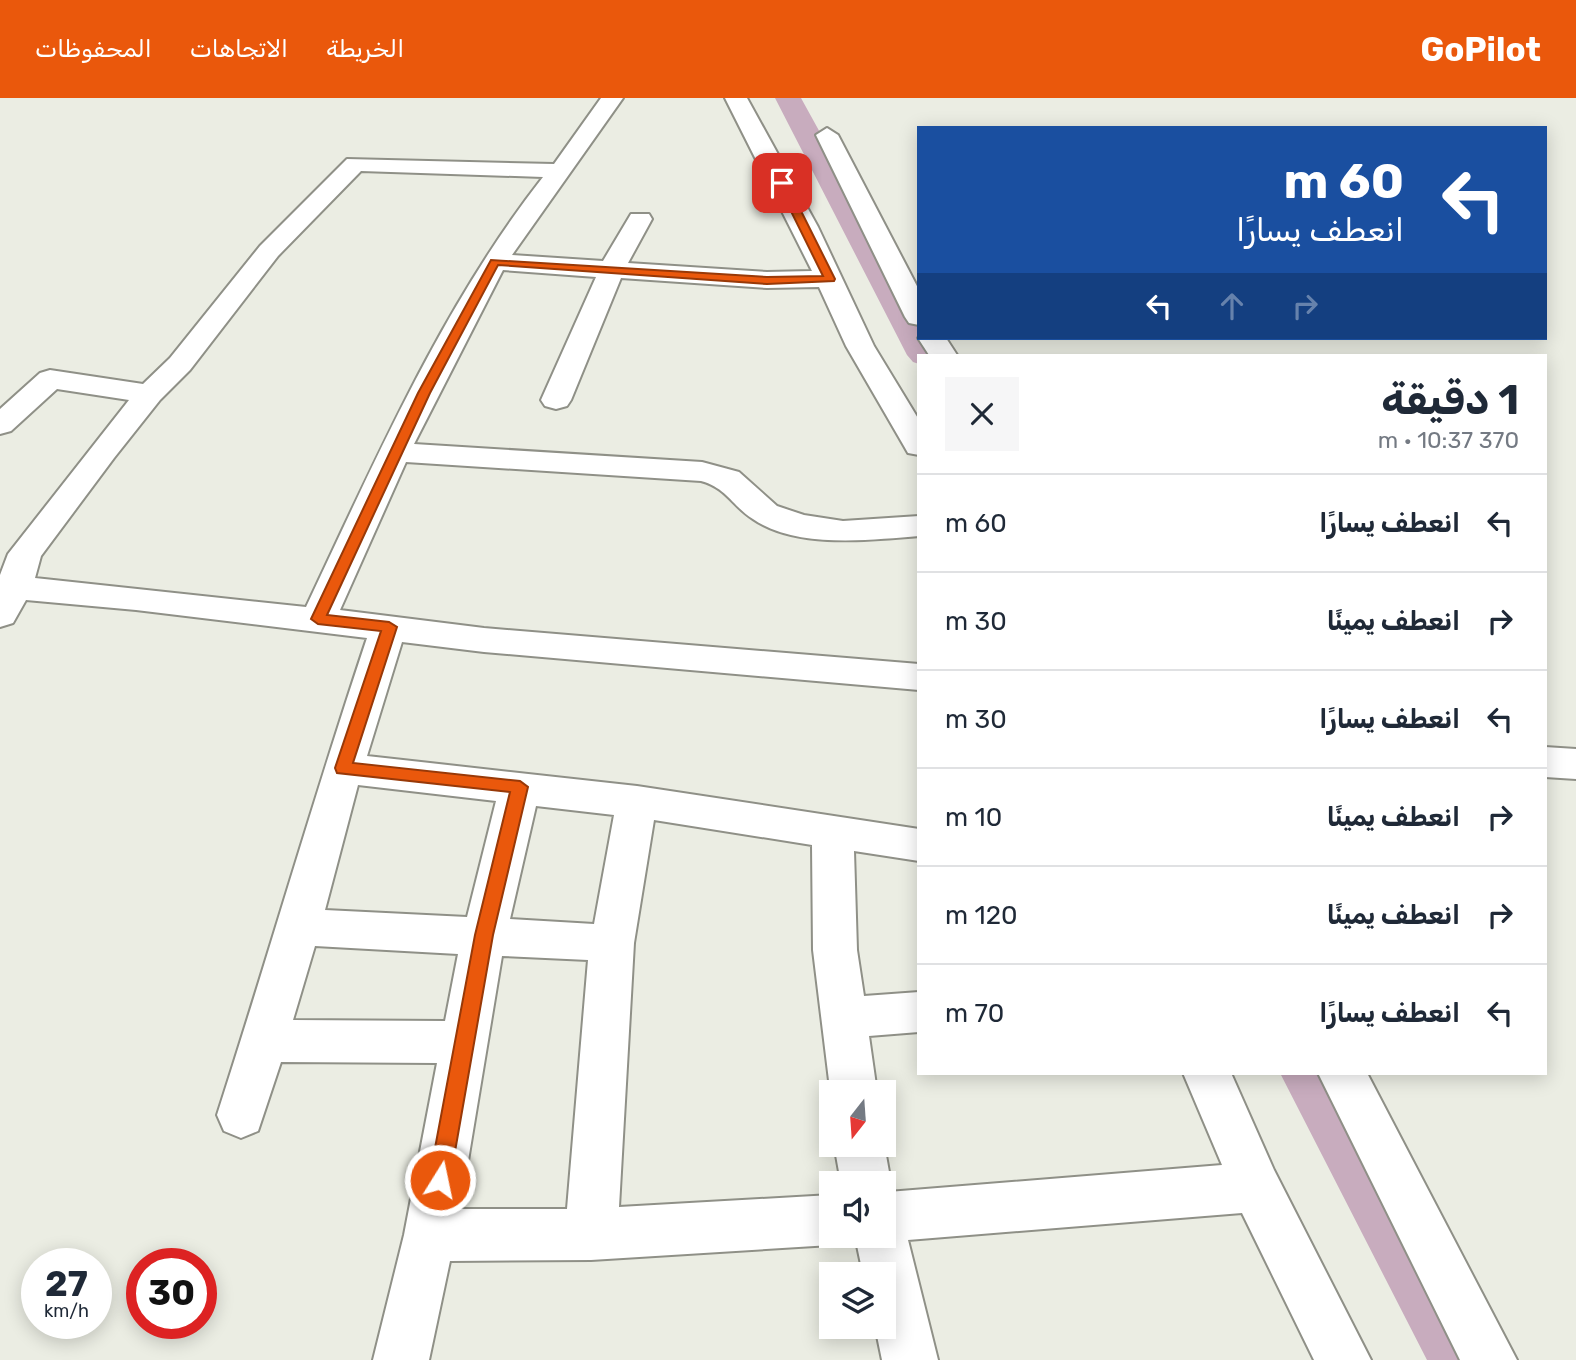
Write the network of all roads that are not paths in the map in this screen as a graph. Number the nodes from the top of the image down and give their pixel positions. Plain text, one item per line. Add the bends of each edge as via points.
1 (612, 98) edge
2 (736, 98) edge
3 (827, 135) dead end
4 (562, 171) junction
5 (640, 219) dead end
6 (494, 262) junction
7 (612, 269) junction
8 (830, 279) junction
9 (917, 313) edge
10 (150, 394) junction
11 (556, 400) dead end
12 (0, 425) edge
13 (917, 443) edge
14 (395, 452) junction
15 (917, 526) edge
16 (5, 596) edge
17 (318, 619) junction
18 (389, 627) junction
19 (917, 677) edge
20 (1547, 762) edge
21 (1576, 764) edge
22 (343, 768) junction
23 (520, 787) junction
24 (637, 802) junction
25 (833, 834) junction
26 (917, 845) edge
27 (299, 927) junction
28 (484, 935) junction
29 (612, 943) junction
30 (917, 1012) edge
31 (844, 1018) junction
32 (263, 1041) junction
33 (464, 1042) junction
34 (1208, 1075) edge
35 (1343, 1075) edge
36 (852, 1080) edge
37 (241, 1115) dead end
38 (1256, 1187) junction
39 (896, 1216) edge
40 (819, 1221) edge
41 (591, 1234) junction
42 (430, 1235) junction
43 (884, 1248) edge
44 (401, 1360) edge
45 (910, 1360) edge
46 (1343, 1360) edge
47 (1489, 1360) edge

1 - 4 street
2 - 8 street
3 - 9 street
4 - 6 street via 529,209
4 - 10 street via 355,164 270,251 180,364
5 - 7 street
6 - 7 street
6 - 14 street
7 - 8 street via 767,280
7 - 11 street
8 - 13 street via 860,346
10 - 12 street via 50,379
10 - 16 street via 25,554
14 - 15 street via 702,472 728,479 765,513 798,525 843,532
14 - 17 street
16 - 17 street
17 - 18 street
18 - 19 street via 484,640
18 - 22 street
20 - 21 street
22 - 23 street
22 - 27 street
23 - 24 street
23 - 28 street
24 - 25 street
24 - 29 street
25 - 26 street
25 - 31 street via 835,950
27 - 28 street
27 - 32 street
28 - 29 street
28 - 33 street
29 - 41 street
30 - 31 street
31 - 36 street
32 - 33 street
32 - 37 street
33 - 42 street
34 - 38 street
35 - 47 street
38 - 39 street
38 - 46 street
40 - 41 street
41 - 42 street
42 - 44 street
43 - 45 street

